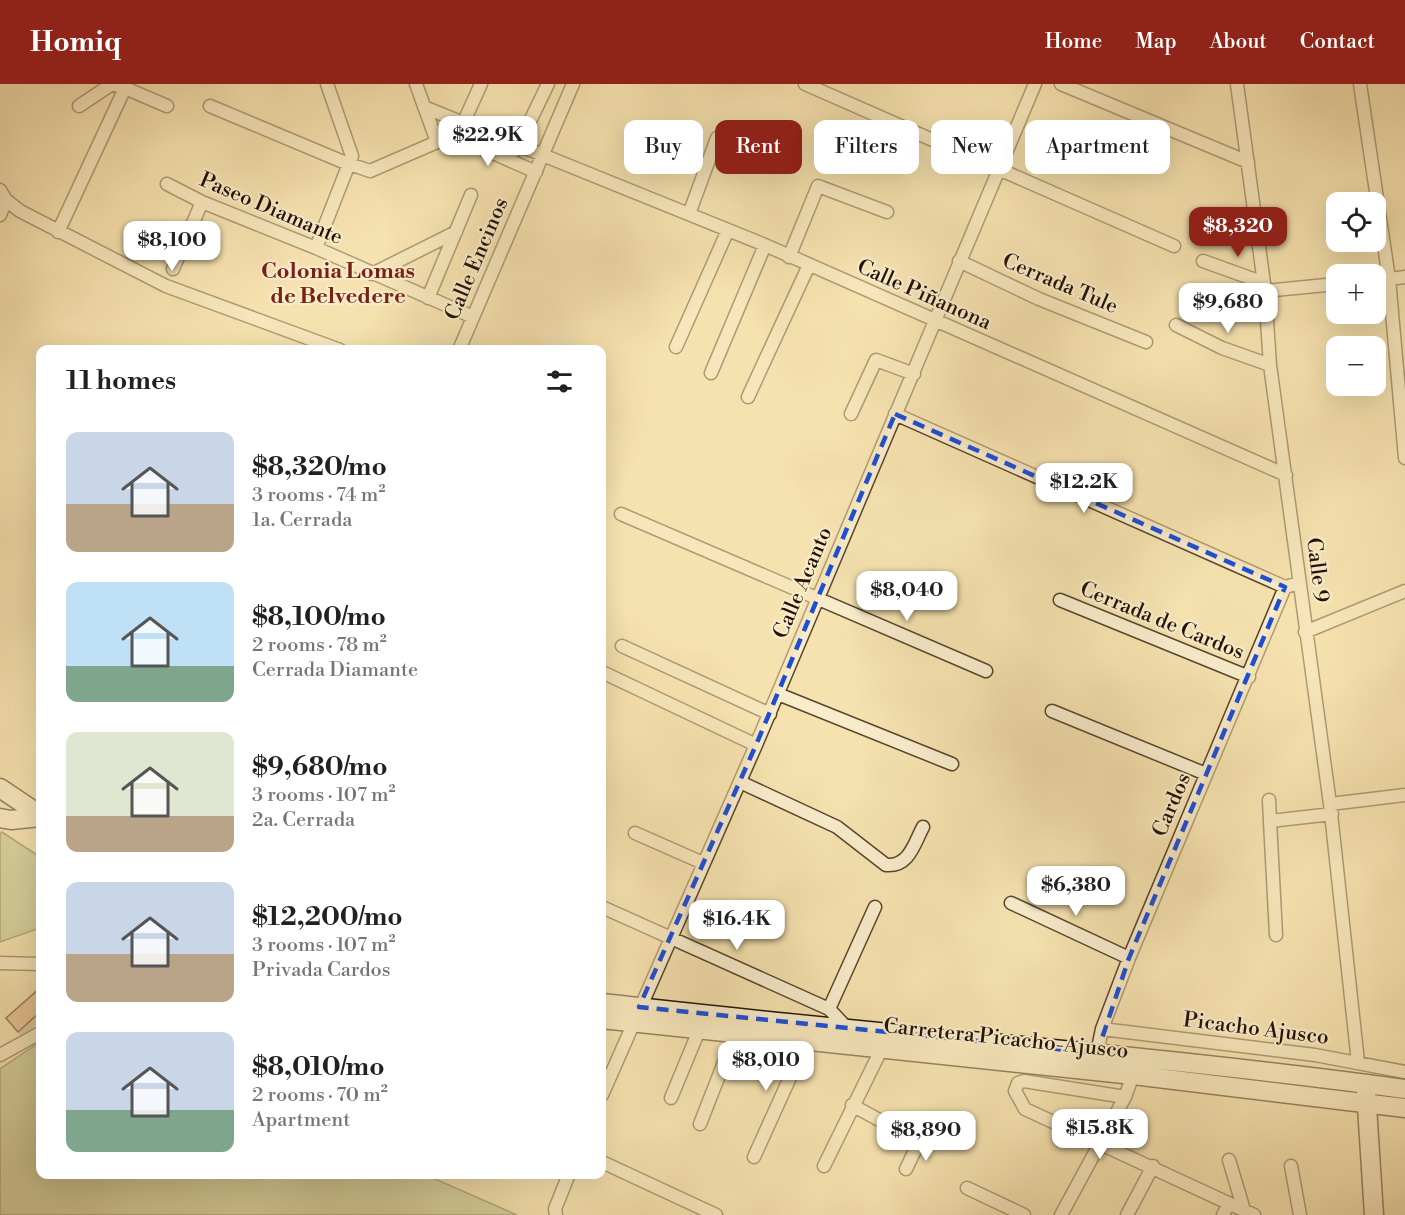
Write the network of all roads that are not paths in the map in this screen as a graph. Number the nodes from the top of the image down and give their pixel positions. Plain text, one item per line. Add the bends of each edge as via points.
1 (327, 84) edge
2 (481, 84) edge
3 (548, 84) edge
4 (573, 84) edge
5 (806, 84) edge
6 (1035, 84) edge
7 (1061, 84) edge
8 (1237, 84) edge
9 (1360, 84) edge
10 (418, 87) edge
11 (125, 88) junction
12 (79, 106) dead end
13 (167, 106) dead end
14 (210, 106) dead end
15 (424, 107) junction
16 (464, 121) junction
17 (1013, 135) edge
18 (457, 137) junction
19 (931, 138) edge
20 (437, 142) junction
21 (715, 143) edge
22 (519, 144) junction
23 (541, 153) junction
24 (511, 161) junction
25 (1248, 162) junction
26 (350, 164) junction
27 (536, 172) junction
28 (996, 174) edge
29 (1012, 174) edge
30 (167, 183) dead end
31 (3, 195) edge
32 (471, 195) dead end
33 (202, 202) junction
34 (887, 212) dead end
35 (689, 214) junction
36 (0, 215) edge
37 (728, 230) junction
38 (58, 232) junction
39 (456, 232) junction
40 (765, 245) junction
41 (1174, 246) dead end
42 (316, 248) junction
43 (789, 256) junction
44 (958, 261) junction
45 (1203, 261) dead end
46 (809, 265) junction
47 (172, 269) dead end
48 (372, 274) junction
49 (1405, 277) edge
50 (1386, 279) edge
51 (1389, 279) junction
52 (1326, 284) edge
53 (1264, 287) junction
54 (428, 298) junction
55 (473, 317) junction
56 (933, 321) junction
57 (1176, 325) dead end
58 (1146, 342) dead end
59 (327, 345) edge
60 (461, 345) edge
61 (676, 347) dead end
62 (1270, 366) junction
63 (711, 373) dead end
64 (914, 374) junction
65 (748, 397) dead end
66 (851, 414) dead end
67 (895, 414) junction
68 (1405, 458) edge
69 (1286, 474) junction
70 (621, 514) dead end
71 (1299, 583) junction
72 (1285, 587) junction
73 (1405, 591) edge
74 (1060, 600) dead end
75 (817, 601) junction
76 (1305, 633) junction
77 (622, 645) dead end
78 (986, 671) dead end
79 (606, 674) edge
80 (1249, 677) junction
81 (778, 694) junction
82 (1052, 711) dead end
83 (770, 714) junction
84 (756, 745) junction
85 (952, 764) dead end
86 (1206, 774) junction
87 (740, 782) junction
88 (0, 788) edge
89 (1405, 795) edge
90 (1269, 801) dead end
91 (1331, 809) junction
92 (36, 813) edge
93 (36, 817) edge
94 (0, 818) edge
95 (1270, 822) junction
96 (923, 827) dead end
97 (635, 833) dead end
98 (703, 864) junction
99 (1011, 903) dead end
100 (875, 907) dead end
101 (606, 909) edge
102 (1276, 935) dead end
103 (670, 937) junction
104 (1129, 958) junction
105 (0, 963) edge
106 (36, 964) edge
107 (610, 1004) edge
108 (829, 1010) junction
109 (635, 1015) junction
110 (606, 1019) edge
111 (700, 1029) junction
112 (1102, 1029) junction
113 (849, 1030) junction
114 (736, 1032) junction
115 (36, 1036) edge
116 (807, 1040) junction
117 (882, 1048) junction
118 (1097, 1053) junction
119 (0, 1055) edge
120 (1358, 1062) junction
121 (1405, 1072) edge
122 (1133, 1075) junction
123 (1366, 1084) junction
124 (606, 1085) edge
125 (1405, 1089) edge
126 (1125, 1097) junction
127 (671, 1098) dead end
128 (1365, 1103) junction
129 (852, 1105) junction
130 (1405, 1108) edge
131 (700, 1124) dead end
132 (1101, 1144) junction
133 (754, 1157) dead end
134 (1229, 1160) dead end
135 (606, 1164) edge
136 (824, 1166) dead end
137 (1153, 1166) junction
138 (1291, 1166) dead end
139 (906, 1169) dead end
140 (567, 1179) edge
141 (967, 1188) dead end
142 (1229, 1203) junction
143 (555, 1212) edge
144 (1249, 1212) edge
145 (716, 1215) edge
146 (1023, 1215) edge
147 (1061, 1215) edge
148 (1127, 1215) edge
149 (1223, 1215) edge
150 (1300, 1215) edge
151 (1374, 1215) edge

1 - 26 street via 352,156
2 - 16 street
3 - 22 street
4 - 23 street, Calle Encinos
5 - 19 street
6 - 17 street, Calle Acanto
7 - 25 street
8 - 25 street, Calle 9
9 - 51 street
10 - 15 street
11 - 12 street via 112,84
11 - 13 street
11 - 38 street
14 - 26 street
15 - 16 street, Calle Piñanona
15 - 20 street
16 - 18 street
16 - 22 street, Calle Piñanona
18 - 20 street
18 - 24 street
20 - 26 street via 370,171
21 - 35 street
22 - 23 street, Calle Piñanona
22 - 24 street
23 - 27 street, Calle Encinos
23 - 35 street, Calle Piñanona
24 - 27 street
25 - 53 street, Calle 9
26 - 42 street
27 - 55 street, Calle Encinos
28 - 44 street, Calle Acanto
29 - 41 street
30 - 33 street, Paseo Diamante
31 - 36 street
31 - 38 street via 20,211
32 - 39 street
33 - 42 street, Paseo Diamante
33 - 47 street
34 - 43 street via 818,186
35 - 37 street, Calle Piñanona
37 - 40 street, Calle Piñanona
37 - 61 street
38 - 59 street via 166,285
39 - 48 street
39 - 54 street
40 - 43 street, Calle Piñanona
40 - 63 street
42 - 48 street, Paseo Diamante
43 - 46 street, Calle Piñanona
44 - 56 street, Calle Acanto
44 - 58 street, Cerrada Tule
45 - 53 street
46 - 56 street, Calle Piñanona
46 - 65 street
48 - 54 street, Paseo Diamante
49 - 51 street
50 - 51 street
51 - 68 street
52 - 53 street
53 - 62 street, Calle 9
54 - 55 street, Paseo Diamante
55 - 60 street, Calle Encinos
56 - 64 street, Calle Acanto
56 - 69 street, Calle Piñanona
57 - 62 street
62 - 69 street, Calle 9
64 - 66 street via 876,360
64 - 67 street, Calle Acanto
67 - 72 street
67 - 75 street, Calle Acanto
69 - 71 street, Calle 9
70 - 75 street
71 - 72 street
71 - 76 street, Calle 9
72 - 80 street, Cardos
73 - 76 street
74 - 80 street, Cerrada de Cardos
75 - 78 street
75 - 81 street, Calle Acanto
76 - 91 street, Calle 9
77 - 83 street
79 - 84 street
80 - 86 street, Cardos
81 - 83 street, Calle Acanto
81 - 85 street
82 - 86 street
83 - 84 street, Calle Acanto
84 - 87 street, Calle Acanto
86 - 104 street, Cardos
87 - 96 street via 837,827 886,865 895,866 907,858
87 - 98 street, Calle Acanto
88 - 92 main road
89 - 91 street
90 - 95 street
91 - 95 street
91 - 120 street, Calle 9
93 - 94 main road
95 - 102 street
97 - 98 street
98 - 103 street, Calle Acanto
99 - 104 street
100 - 108 street
101 - 103 street
103 - 108 street
103 - 109 street, Calle Acanto
104 - 112 street, Cardos
105 - 106 street
107 - 109 main road, Carretera Picacho-Ajusco
108 - 113 street
109 - 110 main road, Carretera Picacho-Ajusco
109 - 111 main road, Carretera Picacho-Ajusco
109 - 113 main road, Carretera Picacho-Ajusco
109 - 124 street, Calle Acanto
111 - 114 main road, Carretera Picacho-Ajusco
111 - 127 street
112 - 118 street, Cardos
112 - 120 street, Picacho Ajusco
113 - 118 main road, Carretera Picacho-Ajusco
114 - 116 main road, Carretera Picacho-Ajusco
114 - 131 street
115 - 119 street
116 - 117 main road, Carretera Picacho-Ajusco
116 - 133 street
117 - 122 main road, Carretera Picacho-Ajusco
117 - 129 street
118 - 123 main road, Carretera Picacho-Ajusco
120 - 121 street, Picacho Ajusco
122 - 126 street
122 - 128 main road, Carretera Picacho-Ajusco
123 - 125 main road, Carretera Picacho-Ajusco
123 - 128 main road
126 - 132 street
126 - 132 street via 1018,1083 1015,1090 1025,1109
128 - 130 main road, Carretera Picacho-Ajusco
128 - 151 main road
129 - 136 street
129 - 139 street via 919,1142
132 - 137 street
132 - 147 street
134 - 144 street
135 - 145 street
137 - 142 street
137 - 148 street
138 - 150 street
140 - 143 street
141 - 146 street
142 - 144 street
142 - 149 street

